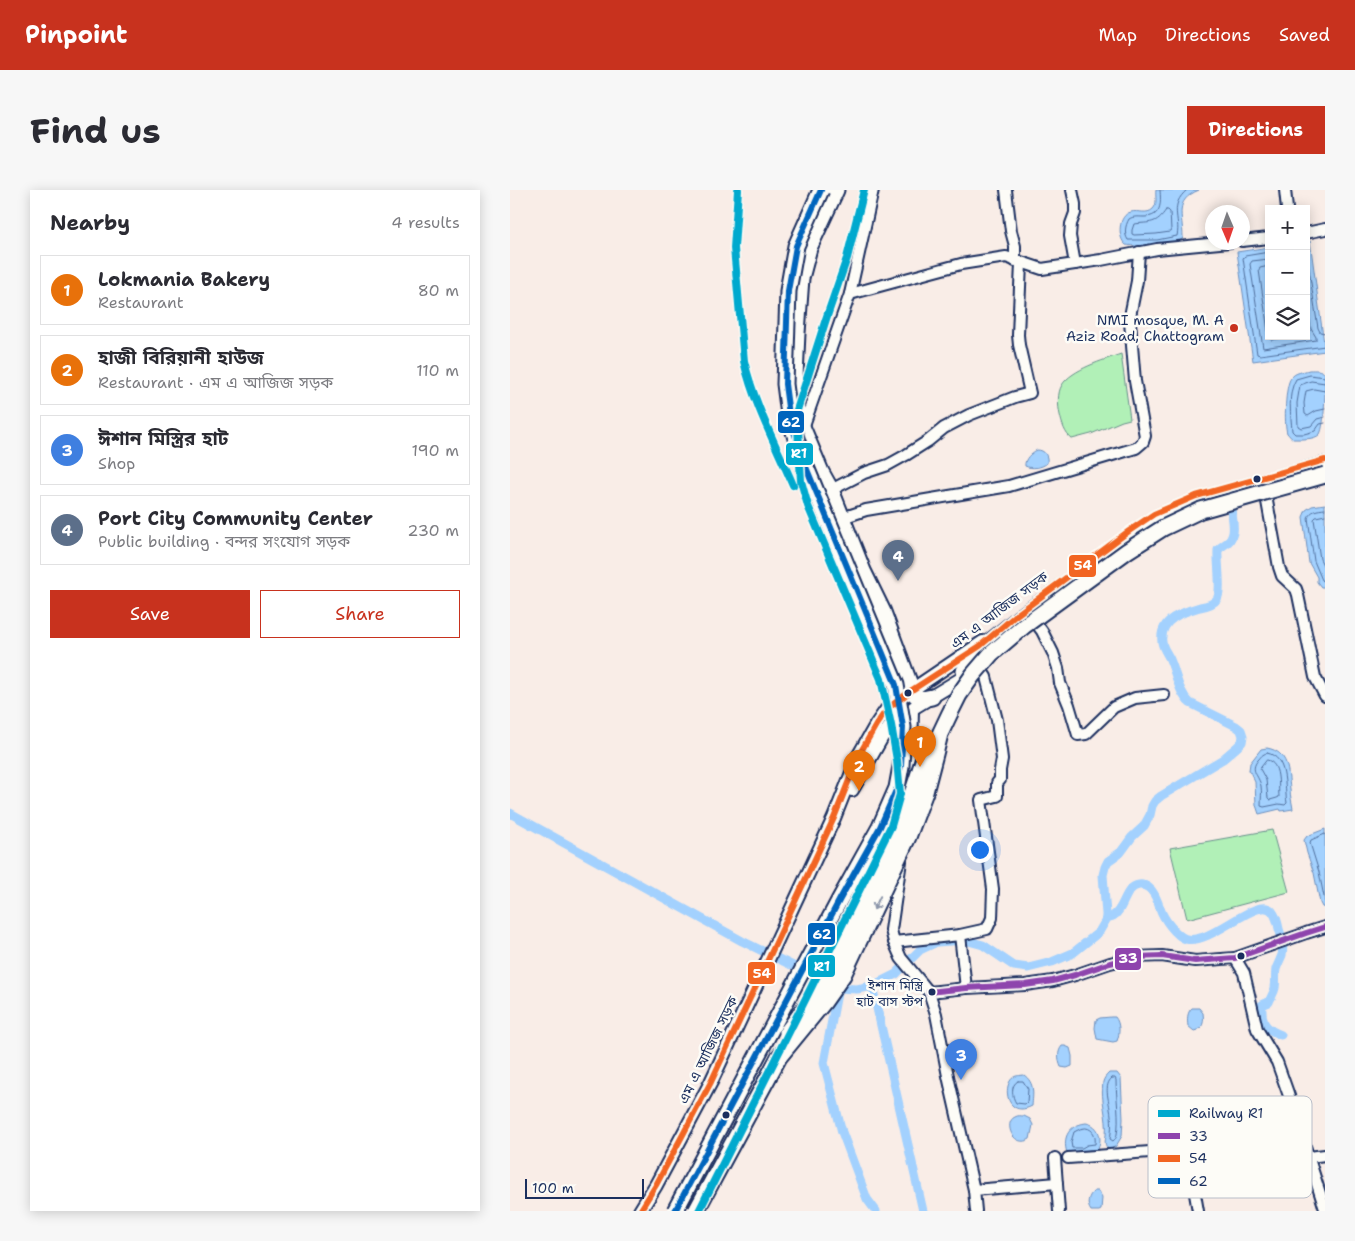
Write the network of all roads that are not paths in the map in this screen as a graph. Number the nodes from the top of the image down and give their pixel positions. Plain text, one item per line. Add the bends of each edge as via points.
1 (821, 190) edge
2 (836, 190) edge
3 (873, 190) edge
4 (1006, 190) edge
5 (1072, 190) edge
6 (1285, 190) edge
7 (1287, 205) edge
8 (1325, 230) edge
9 (1310, 232) edge
10 (1265, 238) edge
11 (1250, 240) edge
12 (1205, 245) edge
13 (1138, 252) junction
14 (1018, 262) junction
15 (1075, 264) junction
16 (850, 294) junction
17 (803, 429) junction
18 (1325, 460) edge
19 (1325, 465) edge
20 (1325, 475) edge
21 (1325, 480) edge
22 (831, 490) junction
23 (1266, 496) junction
24 (842, 518) junction
25 (1036, 623) junction
26 (980, 668) junction
27 (912, 690) junction
28 (1164, 695) dead end
29 (1325, 696) edge
30 (932, 697) junction
31 (913, 708) junction
32 (834, 818) junction
33 (1325, 928) edge
34 (960, 935) junction
35 (894, 942) junction
36 (1235, 958) junction
37 (966, 988) junction
38 (930, 992) junction
39 (1289, 1096) edge
40 (1148, 1152) edge
41 (1325, 1155) edge
42 (1312, 1157) edge
43 (1055, 1158) dead end
44 (1068, 1158) dead end
45 (1312, 1167) edge
46 (1057, 1183) junction
47 (974, 1190) junction
48 (1196, 1198) edge
49 (1325, 1210) edge
50 (640, 1211) edge
51 (675, 1211) edge
52 (684, 1211) edge
53 (696, 1211) edge
54 (976, 1211) edge
55 (1059, 1211) edge
56 (1198, 1211) edge

1 - 51 highway, bridge via 796,246 788,291 785,384 789,415 801,455 896,685 904,727 901,766 897,788 880,827
2 - 17 highway via 809,248 801,278 794,398
3 - 16 street
4 - 14 street
5 - 15 street via 1075,213 1070,236
6 - 7 street
8 - 9 street
10 - 11 street
12 - 13 street
13 - 15 street
13 - 24 street via 1130,322 1145,436 1136,448 1009,486 866,510
14 - 15 street via 1042,269
14 - 16 street via 1006,257 961,264
14 - 22 street via 1018,345 1030,393 968,415 888,465
16 - 17 street
17 - 22 highway
18 - 27 main road, এম এ আজিজ সড়ক via 1196,496 1154,514 1015,616 980,646
19 - 52 highway, bridge via 1198,501 1158,519 984,647 942,705 897,839 831,973 751,1087
20 -> 53 highway, bridge via 1201,510 1163,528 1126,550 990,654 948,715 908,837 843,975 780,1057
21 - 23 main road, এম এ আজিজ সড়ক
22 - 24 highway
23 - 25 main road, এম এ আজিজ সড়ক via 1203,514 1165,533
23 - 29 street via 1282,576 1296,590 1315,677
24 - 27 highway via 883,612
25 - 26 main road, এম এ আজিজ সড়ক
25 - 28 street via 1053,653 1078,735 1086,734 1114,707 1136,698
26 - 30 main road, এম এ আজিজ সড়ক
26 - 34 street via 991,694 1002,759 997,796 981,800 993,889 992,918 987,929
27 - 30 highway via 921,699
27 - 32 main road, এম এ আজিজ সড়ক via 887,709 876,725 859,755
30 - 31 main road, এম এ আজিজ সড়ক
31 - 32 main road, এম এ আজিজ সড়ক via 888,728
31 - 35 street via 906,832 891,930
32 - 50 main road, এম এ আজিজ সড়ক via 711,1082
33 - 36 street
34 - 35 street
34 - 37 street
35 - 38 street via 901,958
36 - 37 street via 1195,961 1162,956 1135,957 1053,981
36 - 39 street via 1244,973 1257,1029 1277,1062
37 - 38 street
38 - 47 street
40 - 44 street
41 - 42 street
43 - 46 street
45 - 49 street
46 - 47 street
46 - 55 street
47 - 54 street
48 - 56 street

